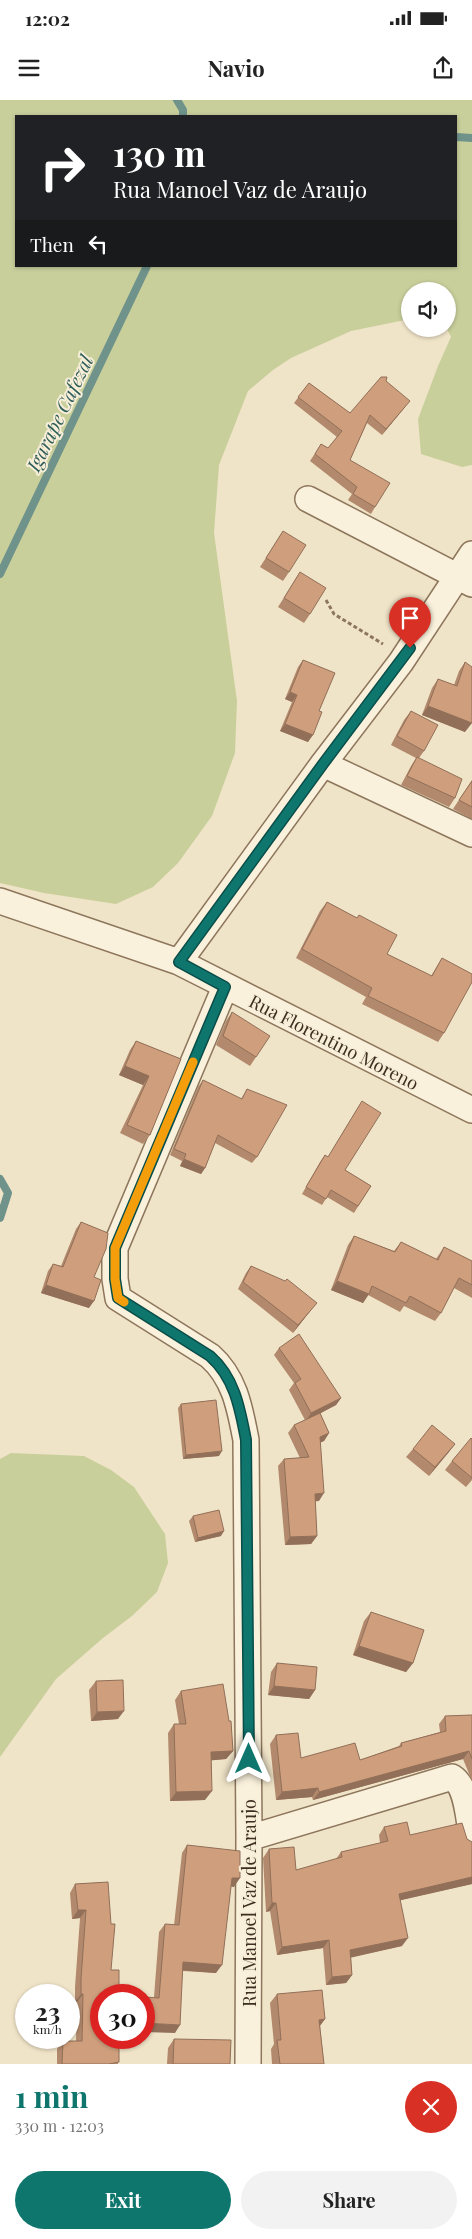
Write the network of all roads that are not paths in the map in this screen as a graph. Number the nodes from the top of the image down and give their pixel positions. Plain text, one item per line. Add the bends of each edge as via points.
1 (308, 499) dead end
2 (472, 554) edge
3 (464, 581) edge
4 (323, 764) junction
5 (472, 834) edge
6 (1, 902) edge
7 (179, 962) junction
8 (225, 987) junction
9 (472, 1110) edge
10 (472, 1836) edge
11 (249, 1838) junction
12 (248, 2064) edge

1 - 3 street
2 - 3 street
3 - 4 street
4 - 5 street
4 - 7 street
6 - 7 street, Rua Florentino Moreno
7 - 8 street, Rua Florentino Moreno
8 - 9 street, Rua Florentino Moreno
8 - 11 street, Rua Manoel Vaz de Araujo via 115,1248 115,1279 118,1298 210,1356 223,1368 239,1401 246,1440
10 - 11 street via 458,1781 452,1777
11 - 12 street, Rua Manoel Vaz de Araujo

